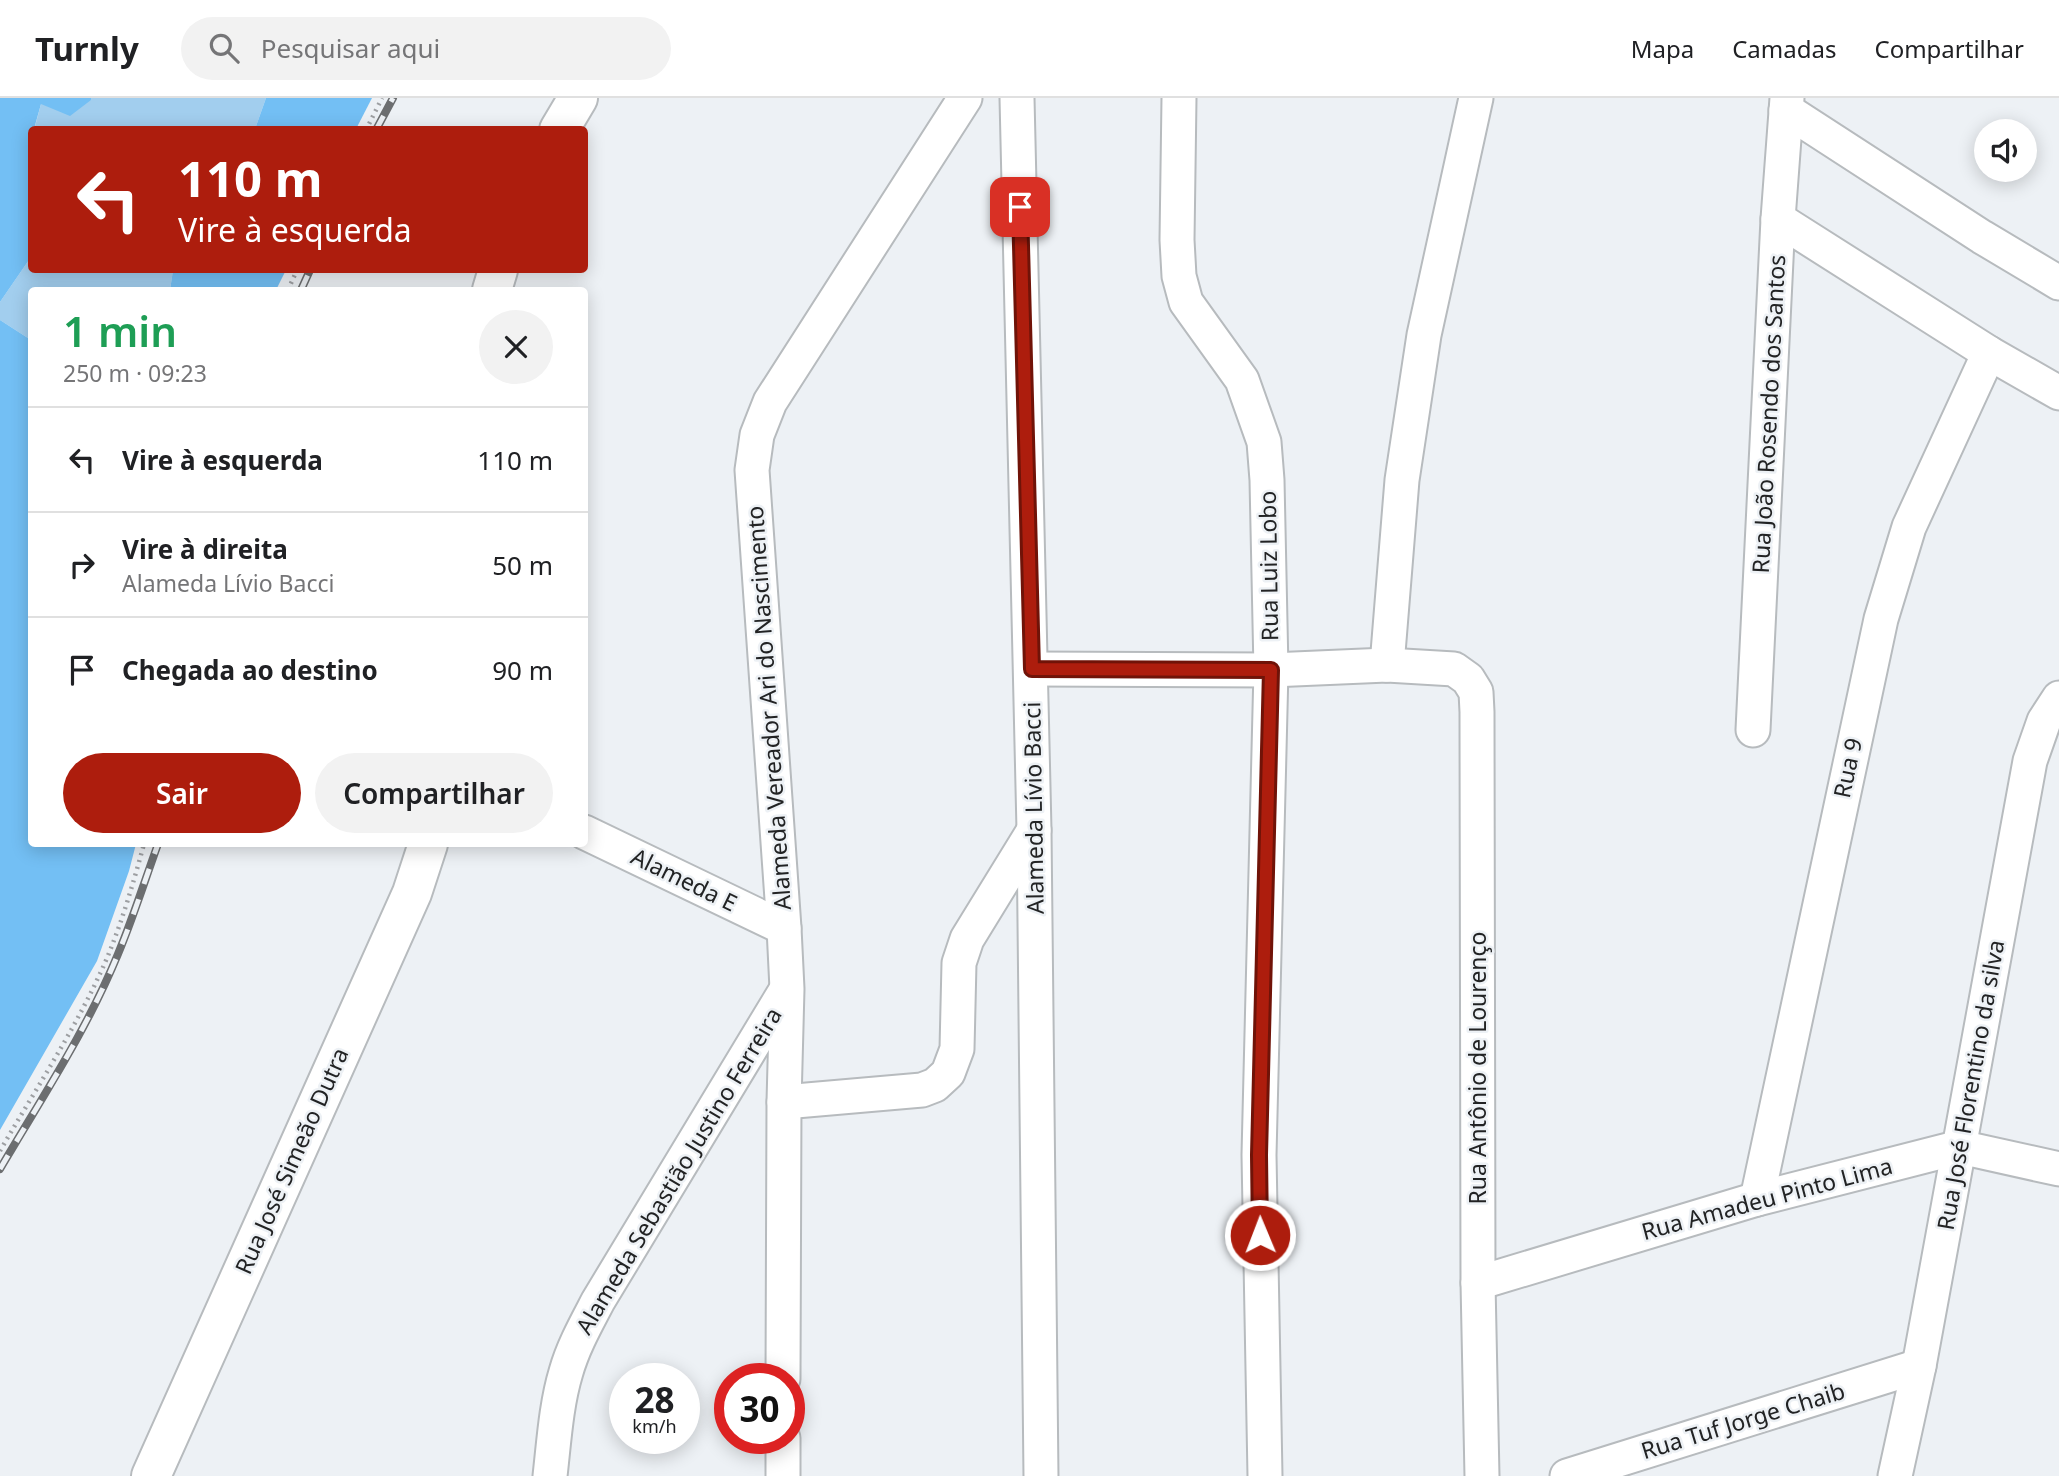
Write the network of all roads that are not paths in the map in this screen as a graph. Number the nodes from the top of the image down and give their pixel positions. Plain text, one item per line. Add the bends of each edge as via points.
1 (578, 98) edge
2 (965, 98) edge
3 (1017, 98) edge
4 (1179, 98) edge
5 (1476, 98) edge
6 (1786, 104) edge
7 (561, 126) edge
8 (1779, 219) junction
9 (2059, 283) edge
10 (1989, 353) junction
11 (2059, 393) edge
12 (1387, 665) junction
13 (1032, 669) junction
14 (1271, 670) junction
15 (2059, 698) edge
16 (1753, 730) dead end
17 (1034, 830) junction
18 (588, 834) edge
19 (427, 847) edge
20 (784, 928) junction
21 (787, 989) junction
22 (784, 1102) junction
23 (1960, 1147) junction
24 (2059, 1169) edge
25 (1757, 1199) junction
26 (1478, 1283) junction
27 (783, 1363) edge
28 (1919, 1366) junction
29 (783, 1454) edge
30 (151, 1476) edge
31 (550, 1476) edge
32 (783, 1476) edge
33 (1041, 1476) edge
34 (1265, 1476) edge
35 (1482, 1476) edge
36 (1567, 1476) edge
37 (1895, 1476) edge

1 - 7 main road
2 - 20 street, Alameda Vereador Ari do Nascimento via 770,402 757,435 752,470
3 - 13 street, Alameda Lívio Bacci
4 - 14 street, Rua Luiz Lobo via 1179,276 1186,302 1242,380 1264,442
5 - 12 street via 1424,335 1402,480
6 - 8 street, Rua João Rosendo dos Santos
6 - 9 street via 1982,237
8 - 10 street
8 - 16 street, Rua João Rosendo dos Santos
10 - 11 street
10 - 25 street, Rua 9 via 1909,527 1881,618
12 - 14 street
12 - 26 street, Rua Antônio de Lourenço via 1454,669 1476,692
13 - 14 street
13 - 17 street, Alameda Lívio Bacci
14 - 34 street, Rua Luiz Lobo via 1259,1155
15 - 23 street, Rua José Florentino da silva via 2044,721 2030,761
17 - 22 street via 967,939 959,963 957,1049 948,1073 922,1090
17 - 33 street, Alameda Lívio Bacci
18 - 20 street, Alameda E
19 - 30 main road, Rua José Simeão Dutra via 412,893
20 - 21 street, Alameda Vereador Ari do Nascimento
21 - 22 street, Alameda Vereador Ari do Nascimento
21 - 31 street, Alameda Sebastião Justino Ferreira via 578,1339 560,1397
22 - 27 street, Alameda Vereador Ari do Nascimento
23 - 24 street, Rua Amadeu Pinto Lima
23 - 25 street, Rua Amadeu Pinto Lima
23 - 28 street, Rua José Florentino da silva
25 - 26 street, Rua Amadeu Pinto Lima
26 - 35 street, Rua Antônio de Lourenço
28 - 36 street, Rua Tuf Jorge Chaib
28 - 37 street, Rua José Florentino da silva
29 - 32 street

